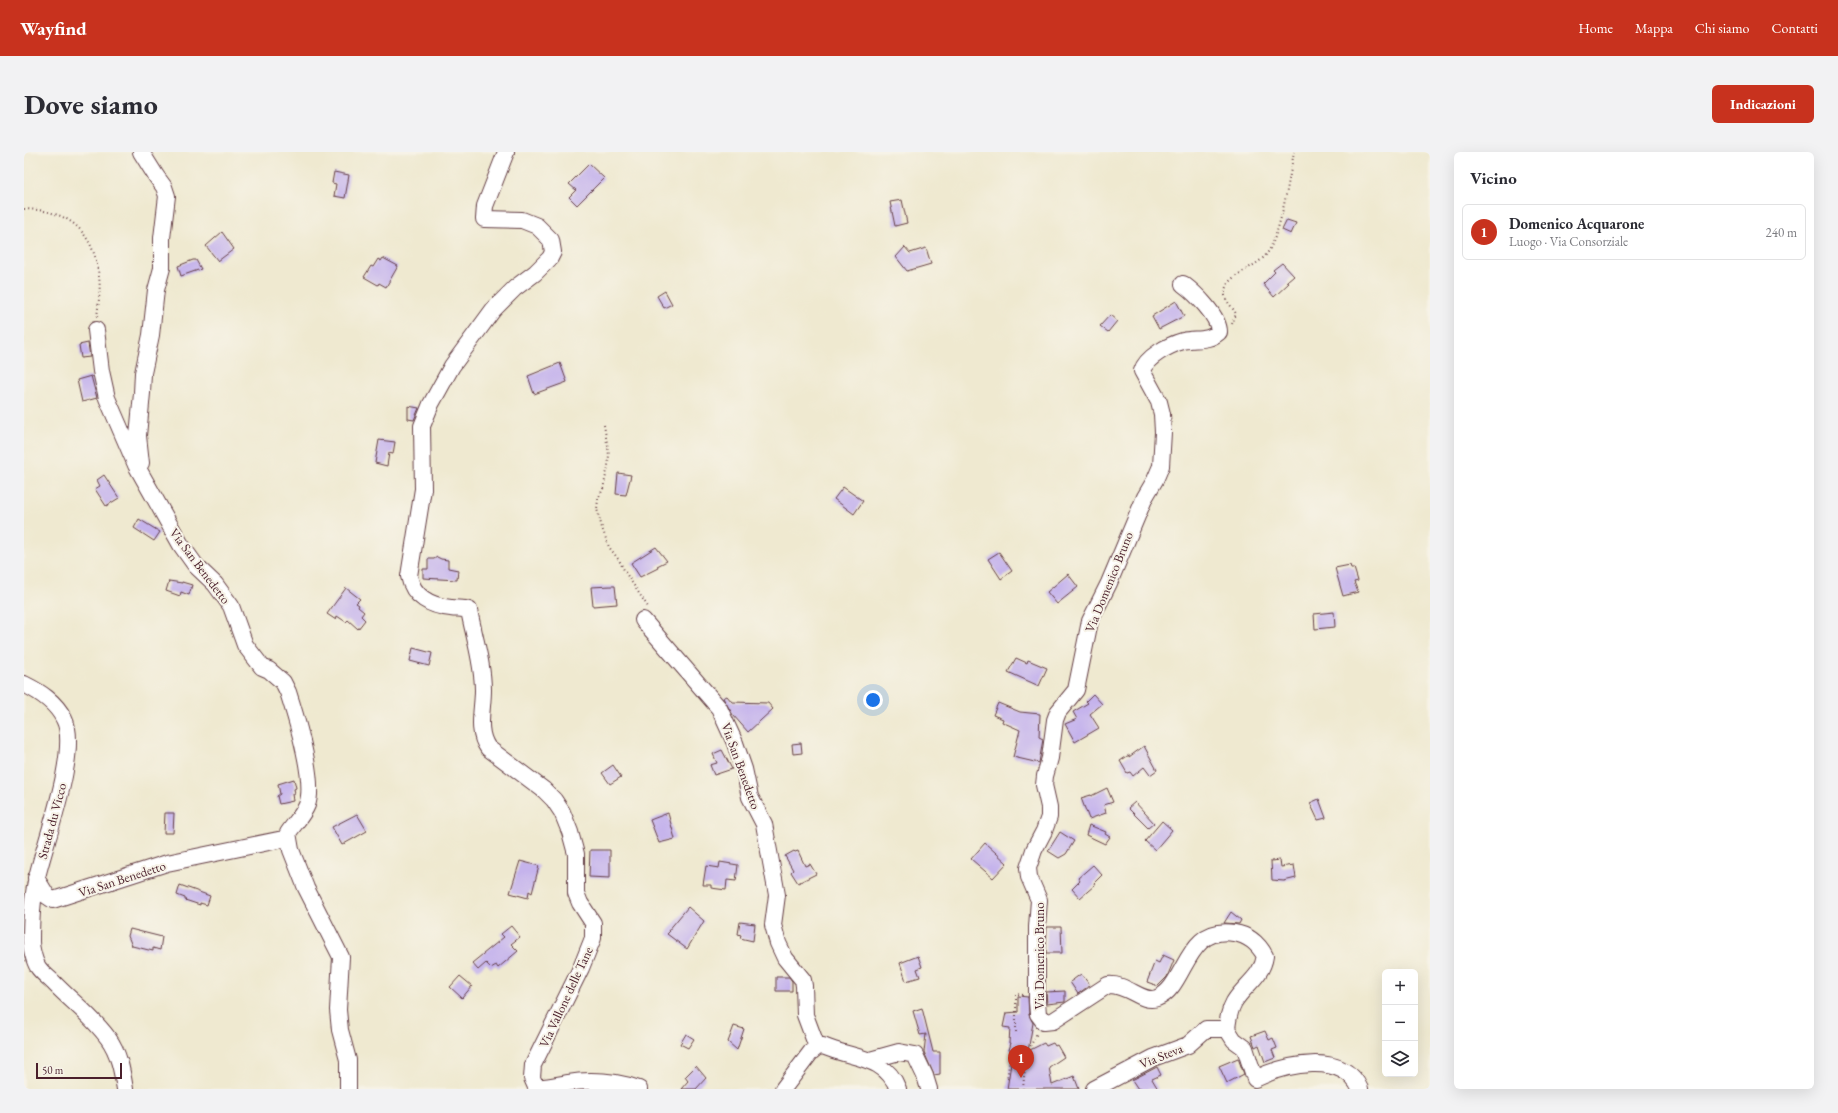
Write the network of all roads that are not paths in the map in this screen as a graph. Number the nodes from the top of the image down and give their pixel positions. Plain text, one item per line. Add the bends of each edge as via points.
1 (141, 152) edge
2 (506, 152) edge
3 (1183, 284) dead end
4 (96, 330) road end
5 (148, 486) junction
6 (647, 616) road end
7 (24, 684) edge
8 (288, 838) junction
9 (36, 878) junction
10 (1227, 1029) junction
11 (817, 1047) junction
12 (870, 1060) junction
13 (1252, 1084) edge
14 (125, 1089) edge
15 (348, 1089) edge
16 (639, 1089) edge
17 (783, 1089) edge
18 (898, 1089) edge
19 (928, 1089) edge
20 (1094, 1089) edge
21 (1360, 1089) edge

1 - 5 street, Via San Benedetto via 164,186 167,196 162,238 162,268 156,290 143,374 138,424 141,462
2 - 16 street, Via Vallone delle Tane via 485,206 484,220 522,220 537,226 551,240 553,252 535,273 493,310 452,366 431,404 422,426 422,489 409,576 411,587 429,602 441,607 469,610 481,665 483,740 488,748 544,790 562,812 576,854 576,893 593,922 593,938 581,968 534,1065 532,1078 536,1088 605,1080
3 - 10 street, Via Domenico Bruno via 1206,308 1219,327 1219,332 1200,341 1184,341 1170,346 1143,365 1142,371 1159,402 1162,414 1161,466 1090,621 1076,690 1058,712 1044,785 1049,817 1028,868 1029,877 1040,900 1037,927 1037,1002 1038,1014 1044,1022 1052,1021 1108,985 1122,986 1144,998 1160,997 1169,988 1193,949 1209,936 1230,932 1251,939 1265,956 1261,969 1253,981 1235,1000 1228,1014
4 - 5 street, Via San Benedetto via 107,398 136,465
5 - 8 street, Via San Benedetto via 181,545 231,606 245,645 262,667 283,682 288,692 309,783 307,804 288,833
6 - 11 street, Via San Benedetto via 718,708 735,743 750,797 764,824 777,895 773,925 785,958 803,980 805,1015
7 - 9 street, Strada du Vicco via 40,692 55,705 65,719 69,735 66,766
8 - 9 street, Via San Benedetto via 167,863 53,900 47,896
8 - 15 street via 306,888 340,957 338,1010 348,1060
9 - 14 street, Strada du Vicco via 31,943 38,967 86,1012 109,1039 120,1062
10 - 13 street via 1234,1040 1245,1048
10 - 20 street, Via Steva via 1206,1029 1188,1044 1147,1060
11 - 12 street via 823,1046
11 - 17 street via 802,1062
12 - 18 street via 878,1063 889,1074
12 - 19 street via 899,1052 915,1054
13 - 21 street via 1271,1071 1310,1064 1330,1066 1347,1072 1354,1077

